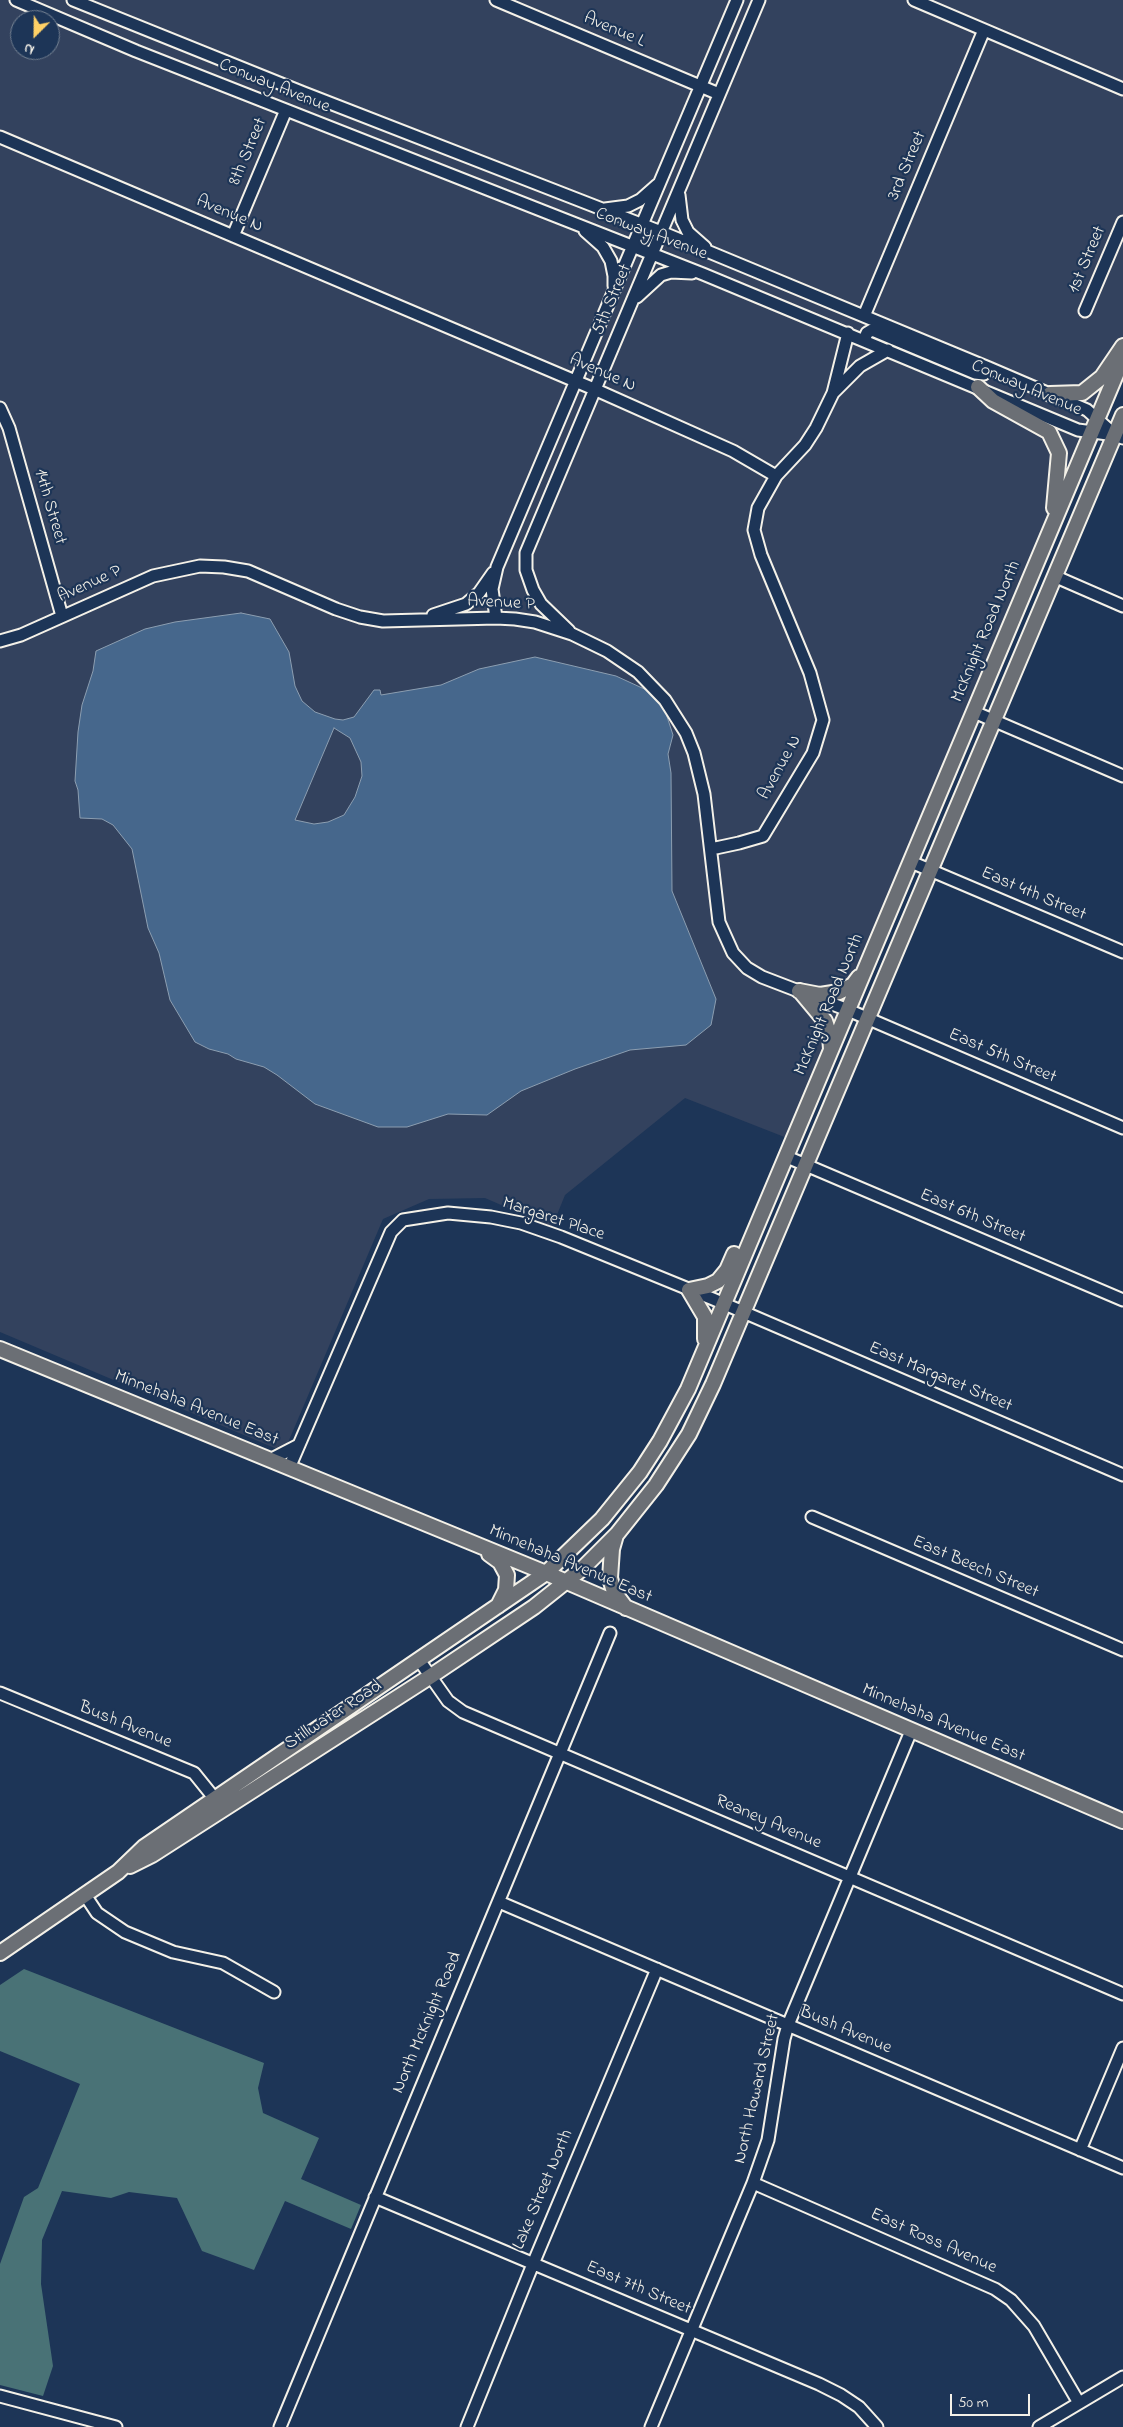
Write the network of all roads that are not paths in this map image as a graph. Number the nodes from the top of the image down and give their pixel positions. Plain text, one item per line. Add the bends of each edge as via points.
1 (16, 0) edge
2 (73, 0) edge
3 (496, 0) edge
4 (737, 0) edge
5 (759, 0) edge
6 (914, 0) edge
7 (521, 5) edge
8 (984, 30) junction
9 (700, 86) junction
10 (1123, 89) edge
11 (720, 94) junction
12 (286, 110) junction
13 (0, 137) edge
14 (660, 182) junction
15 (679, 190) junction
16 (600, 209) junction
17 (1123, 222) edge
18 (578, 225) junction
19 (642, 225) junction
20 (661, 232) junction
21 (233, 236) junction
22 (632, 246) junction
23 (652, 254) junction
24 (719, 256) junction
25 (703, 274) junction
26 (613, 291) junction
27 (628, 308) junction
28 (1085, 311) dead end
29 (864, 316) junction
30 (848, 333) junction
31 (864, 340) junction
32 (1123, 346) edge
33 (888, 350) junction
34 (1123, 358) edge
35 (989, 368) junction
36 (575, 381) junction
37 (978, 387) junction
38 (594, 389) junction
39 (833, 393) junction
40 (1050, 394) junction
41 (0, 408) edge
42 (1123, 415) edge
43 (1095, 426) junction
44 (1119, 437) edge
45 (776, 476) junction
46 (1050, 530) junction
47 (497, 567) junction
48 (1054, 576) junction
49 (1123, 606) edge
50 (62, 616) junction
51 (496, 618) junction
52 (408, 620) junction
53 (572, 634) junction
54 (0, 641) edge
55 (974, 712) junction
56 (994, 720) junction
57 (1123, 776) edge
58 (711, 849) junction
59 (911, 862) junction
60 (930, 870) junction
61 (1123, 952) edge
62 (867, 965) junction
63 (799, 991) junction
64 (848, 1010) junction
65 (868, 1018) junction
66 (831, 1051) junction
67 (1123, 1128) edge
68 (787, 1157) junction
69 (806, 1165) junction
70 (756, 1225) junction
71 (689, 1290) junction
72 (1123, 1300) edge
73 (723, 1304) junction
74 (744, 1313) junction
75 (0, 1349) edge
76 (703, 1355) junction
77 (299, 1445) junction
78 (270, 1460) junction
79 (289, 1468) junction
80 (1123, 1475) edge
81 (812, 1517) dead end
82 (617, 1534) junction
83 (479, 1546) junction
84 (546, 1574) junction
85 (565, 1582) junction
86 (498, 1606) junction
87 (626, 1609) junction
88 (610, 1633) dead end
89 (1123, 1650) edge
90 (419, 1660) junction
91 (431, 1676) junction
92 (0, 1693) edge
93 (911, 1730) junction
94 (560, 1754) junction
95 (219, 1804) junction
96 (1123, 1821) edge
97 (851, 1877) junction
98 (85, 1895) junction
99 (499, 1902) junction
100 (0, 1953) edge
101 (657, 1969) junction
102 (274, 1992) dead end
103 (1123, 1994) edge
104 (788, 2025) junction
105 (1123, 2048) edge
106 (1080, 2150) junction
107 (1123, 2168) edge
108 (753, 2183) junction
109 (375, 2197) junction
110 (533, 2264) junction
111 (691, 2330) junction
112 (1123, 2377) edge
113 (0, 2396) edge
114 (1079, 2403) junction
115 (116, 2427) edge
116 (280, 2427) edge
117 (467, 2427) edge
118 (651, 2427) edge
119 (877, 2427) edge
120 (1039, 2427) edge

1 - 12 street, Conway Avenue
2 - 16 street, Conway Avenue
3 - 7 street, Avenue L
4 - 9 street, 5th Street
5 - 11 street, 5th Street
6 - 8 street
7 - 9 street, Avenue L
8 - 10 street
8 - 29 street, 3rd Street
9 - 11 street, Avenue L
9 - 14 street, 5th Street
11 - 15 street, 5th Street
12 - 18 street, Conway Avenue
12 - 21 street, 8th Street
13 - 21 street, Avenue N
14 - 16 street via 628,206
14 - 19 street, 5th Street
15 - 20 street, 5th Street
15 - 24 street via 682,220 688,232
16 - 19 street, Conway Avenue
17 - 28 street, 1st Street
18 - 22 street, Conway Avenue
18 - 26 street via 603,247 611,261
19 - 20 street, Conway Avenue
19 - 22 street, 5th Street
20 - 23 street, 5th Street
20 - 24 street, Conway Avenue
21 - 36 street, Avenue N
22 - 23 street, Conway Avenue
22 - 26 street, 5th Street
23 - 25 street, Conway Avenue
23 - 27 street, 5th Street
24 - 29 street, Conway Avenue
25 - 27 street via 671,272 661,275
25 - 30 street, Conway Avenue
26 - 36 street, 5th Street
27 - 38 street, 5th Street
29 - 35 street, Conway Avenue
30 - 31 street, Conway Avenue
30 - 39 street
31 - 33 street, Conway Avenue
31 - 35 street via 872,330 975,372 986,374
32 - 40 main road via 1102,377 1082,393
33 - 37 street, Conway Avenue
33 - 39 street via 860,366
34 - 43 main road
35 - 40 street, Conway Avenue
36 - 38 street, Avenue N
36 - 47 street, 5th Street
37 - 43 street, Conway Avenue via 1078,430
37 - 46 main road via 993,401 1043,427 1056,443 1059,466
38 - 45 street, Avenue N via 733,451
38 - 53 street, 5th Street via 526,554 526,570 541,604
39 - 45 street via 805,445
40 - 43 street, Conway Avenue via 1087,410
41 - 50 street, 14th Street via 9,428
42 - 44 main road
43 - 44 street, Conway Avenue
43 - 46 main road, McKnight Road North
44 - 48 main road
45 - 58 street, Avenue N via 758,508 754,530 761,555 810,673 823,720 813,753 763,836
46 - 55 main road, McKnight Road North
47 - 51 street, 5th Street via 492,589
47 - 52 street via 479,593 466,604
48 - 49 street
48 - 56 main road
50 - 52 street, Avenue P via 153,576 200,566 248,571 360,617 383,621
50 - 54 street, Avenue P
51 - 52 street, Avenue P
51 - 53 street, Avenue P via 535,622
53 - 58 street, Avenue P via 607,650 638,672 676,716 700,773
55 - 56 street
55 - 59 main road, McKnight Road North
56 - 57 street
56 - 60 main road
58 - 63 street, Avenue P via 719,922 733,953 747,968
59 - 60 street, East 4th Street
59 - 62 main road, McKnight Road North
60 - 61 street, East 4th Street
60 - 65 main road
62 - 63 main road via 853,985 839,992 820,995
62 - 64 main road, McKnight Road North
63 - 64 street, Avenue P
63 - 66 main road via 825,1021
64 - 65 street, East 5th Street
64 - 66 main road, McKnight Road North
65 - 67 street, East 5th Street
65 - 69 main road
66 - 68 main road, McKnight Road North
68 - 69 street, East 6th Street
68 - 70 main road, McKnight Road North
69 - 72 street, East 6th Street
69 - 74 main road
70 - 71 main road via 739,1243 727,1270 718,1281
70 - 73 main road, McKnight Road North
71 - 73 street, Margaret Place
71 - 76 main road via 705,1317
71 - 77 street, Margaret Place via 522,1223 448,1213 403,1220 391,1232 384,1246
73 - 74 street, East Margaret Street
73 - 76 main road, McKnight Road North
74 - 80 street, East Margaret Street
74 - 82 main road via 689,1434 656,1485
75 - 78 main road, Minnehaha Avenue East
76 - 84 main road, McKnight Road North via 669,1426 640,1472 602,1519
77 - 78 street
77 - 79 street, Margaret Place
78 - 79 main road, Minnehaha Avenue East
79 - 83 main road, Minnehaha Avenue East
81 - 89 street, East Beech Street
82 - 85 main road
82 - 87 main road via 612,1549 610,1578 614,1592
83 - 84 main road, Minnehaha Avenue East
83 - 86 main road via 500,1562 507,1575 506,1590
84 - 85 main road, Minnehaha Avenue East
84 - 86 main road, Stillwater Road
85 - 87 main road, Minnehaha Avenue East
85 - 91 main road, Stillwater Road
86 - 90 main road, Stillwater Road
87 - 93 main road, Minnehaha Avenue East
88 - 94 street, North McKnight Road
90 - 91 street, Reaney Avenue
90 - 95 main road, Stillwater Road
91 - 94 street, Reaney Avenue via 455,1708
91 - 95 main road, Stillwater Road
92 - 95 street, Bush Avenue via 194,1773
93 - 96 main road, Minnehaha Avenue East
93 - 97 street, North Howard Street
94 - 97 street, Reaney Avenue
94 - 99 street, North McKnight Road
95 - 98 main road, Stillwater Road via 152,1856 118,1872
97 - 103 street, Reaney Avenue
97 - 104 street, North Howard Street
98 - 100 main road, Stillwater Road
98 - 102 street via 97,1913 125,1932 173,1952 223,1963
99 - 101 street, Bush Avenue
99 - 109 street, North McKnight Road
101 - 104 street, Bush Avenue
101 - 110 street, Lake Street North
104 - 106 street, Bush Avenue
104 - 108 street, North Howard Street via 768,2140
105 - 106 street
106 - 107 street, Bush Avenue
108 - 111 street, North Howard Street
108 - 114 street, East Ross Avenue via 995,2289 1011,2300 1034,2326
109 - 110 street, East 7th Street
109 - 116 street, North McKnight Road
110 - 111 street, East 7th Street
110 - 117 street, Lake Street North
111 - 118 street, North Howard Street
111 - 119 street, East 7th Street via 841,2394 859,2407
112 - 114 street
113 - 115 street
114 - 120 street

